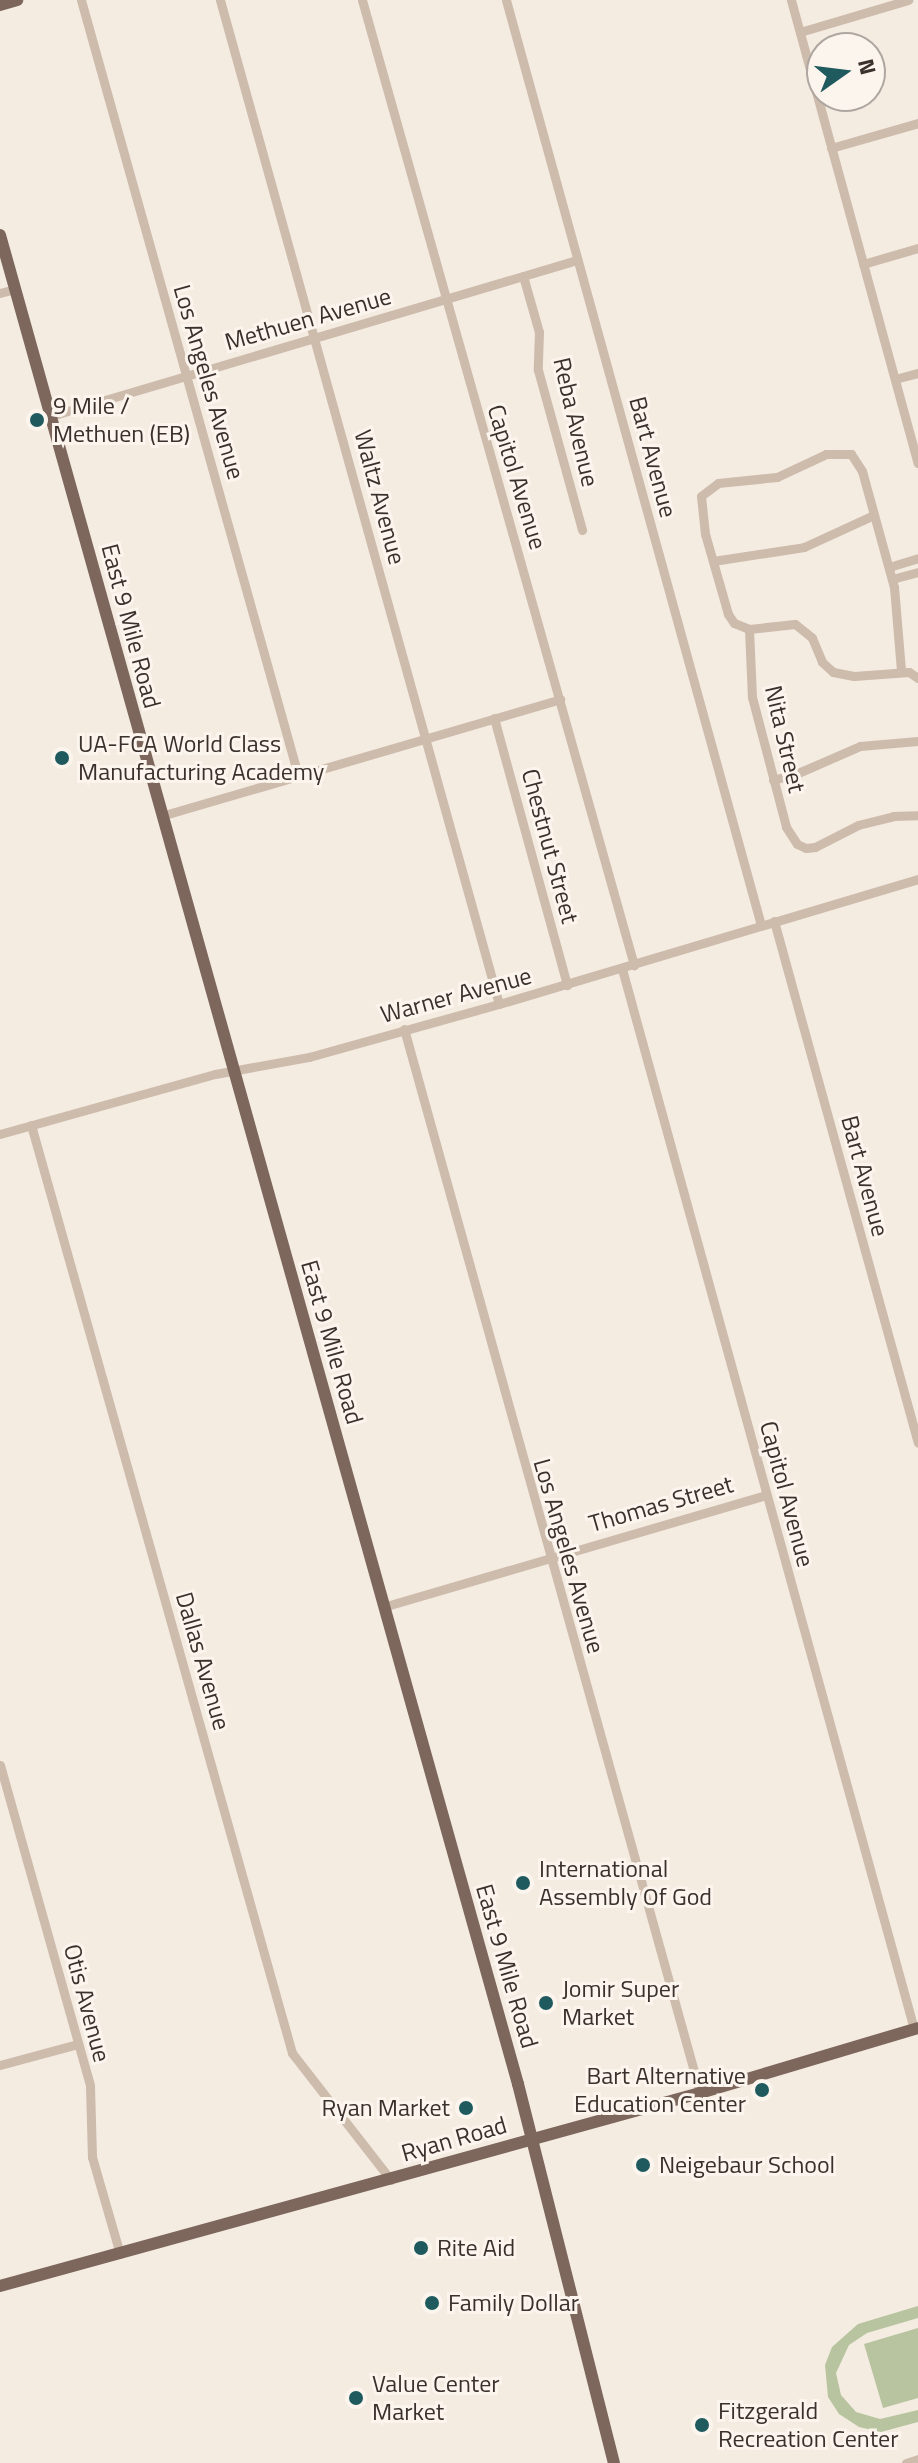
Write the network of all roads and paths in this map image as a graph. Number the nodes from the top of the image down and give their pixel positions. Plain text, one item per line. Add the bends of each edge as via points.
1 (17, 0) edge
2 (81, 0) edge
3 (220, 0) edge
4 (362, 0) edge
5 (506, 0) edge
6 (791, 0) edge
7 (908, 0) edge
8 (0, 5) edge
9 (800, 32) junction
10 (918, 123) edge
11 (831, 148) junction
12 (0, 235) edge
13 (918, 248) edge
14 (577, 260) junction
15 (863, 264) junction
16 (523, 276) junction
17 (15, 289) junction
18 (0, 293) edge
19 (445, 299) junction
20 (315, 337) junction
21 (918, 373) edge
22 (186, 376) junction
23 (895, 379) junction
24 (51, 416) junction
25 (918, 463) edge
26 (874, 515) junction
27 (582, 530) dead end
28 (918, 558) edge
29 (713, 561) junction
30 (889, 567) junction
31 (918, 572) edge
32 (892, 579) junction
33 (749, 629) junction
34 (901, 671) junction
35 (918, 678) edge
36 (560, 699) junction
37 (494, 718) junction
38 (426, 738) junction
39 (918, 741) edge
40 (298, 775) junction
41 (773, 780) junction
42 (918, 815) edge
43 (161, 816) junction
44 (918, 879) edge
45 (774, 921) junction
46 (761, 925) junction
47 (634, 965) junction
48 (622, 969) junction
49 (567, 985) junction
50 (499, 1004) junction
51 (404, 1029) junction
52 (232, 1071) junction
53 (31, 1125) junction
54 (0, 1134) edge
55 (918, 1443) edge
56 (766, 1495) junction
57 (548, 1557) junction
58 (383, 1607) junction
59 (0, 1765) edge
60 (916, 2028) edge
61 (78, 2044) junction
62 (0, 2065) edge
63 (700, 2093) junction
64 (533, 2141) junction
65 (391, 2180) junction
66 (120, 2254) junction
67 (0, 2286) edge
68 (918, 2459) edge
69 (614, 2463) edge
70 (906, 2463) edge

1 - 8 main road
2 - 22 street, Los Angeles Avenue
3 - 20 street, Waltz Avenue
4 - 19 street, Capitol Avenue
5 - 14 street, Bart Avenue
6 - 9 street
7 - 9 street
9 - 11 street
10 - 11 street
11 - 15 street
12 - 17 main road, East 9 Mile Road
13 - 15 street
14 - 16 street, Methuen Avenue
14 - 46 street, Bart Avenue
15 - 23 street
16 - 19 street, Methuen Avenue
16 - 27 street, Reba Avenue via 539,332 538,370
17 - 18 street
17 - 24 main road, East 9 Mile Road
19 - 20 street, Methuen Avenue
19 - 36 street, Capitol Avenue
20 - 22 street, Methuen Avenue
20 - 38 street, Waltz Avenue
21 - 23 street
22 - 24 street, Methuen Avenue
22 - 40 street, Los Angeles Avenue
23 - 25 street
24 - 43 main road, East 9 Mile Road
26 - 29 street via 804,547
26 - 29 street via 862,471 851,454 826,454 777,477 718,483 701,496
26 - 30 street
28 - 30 street
29 - 33 street via 728,614
30 - 32 street
31 - 32 street
32 - 34 street
33 - 34 street via 795,624 812,638 825,667 844,675
33 - 41 street, Nita Street via 752,697
34 - 35 street
36 - 37 street
36 - 47 street, Capitol Avenue
37 - 38 street
37 - 49 street, Chestnut Street
38 - 40 street
38 - 50 street, Waltz Avenue
39 - 41 street via 847,750
40 - 43 street
41 - 42 street, Nita Street via 786,827 806,848 858,825
43 - 52 main road, East 9 Mile Road
44 - 45 street, Warner Avenue
45 - 46 street, Warner Avenue
45 - 55 street, Bart Avenue
46 - 47 street, Warner Avenue
47 - 48 street, Warner Avenue
48 - 49 street, Warner Avenue
48 - 56 street, Capitol Avenue
49 - 50 street, Warner Avenue
50 - 51 street, Warner Avenue
51 - 52 street, Warner Avenue via 309,1057
51 - 57 street, Los Angeles Avenue
52 - 53 street, Warner Avenue
52 - 58 main road, East 9 Mile Road
53 - 54 street, Warner Avenue
53 - 65 street, Dallas Avenue via 292,2053
56 - 57 street, Thomas Street
56 - 60 street, Capitol Avenue
57 - 58 street, Thomas Street
57 - 63 street, Los Angeles Avenue
58 - 64 main road, East 9 Mile Road
59 - 61 street, Otis Avenue
60 - 63 main road, Ryan Road
61 - 62 street
61 - 66 street, Otis Avenue via 91,2097 92,2157
63 - 64 main road, Ryan Road
64 - 65 main road, Ryan Road
64 - 69 main road, East 9 Mile Road
65 - 66 main road, Ryan Road
66 - 67 main road, Ryan Road
68 - 70 street

